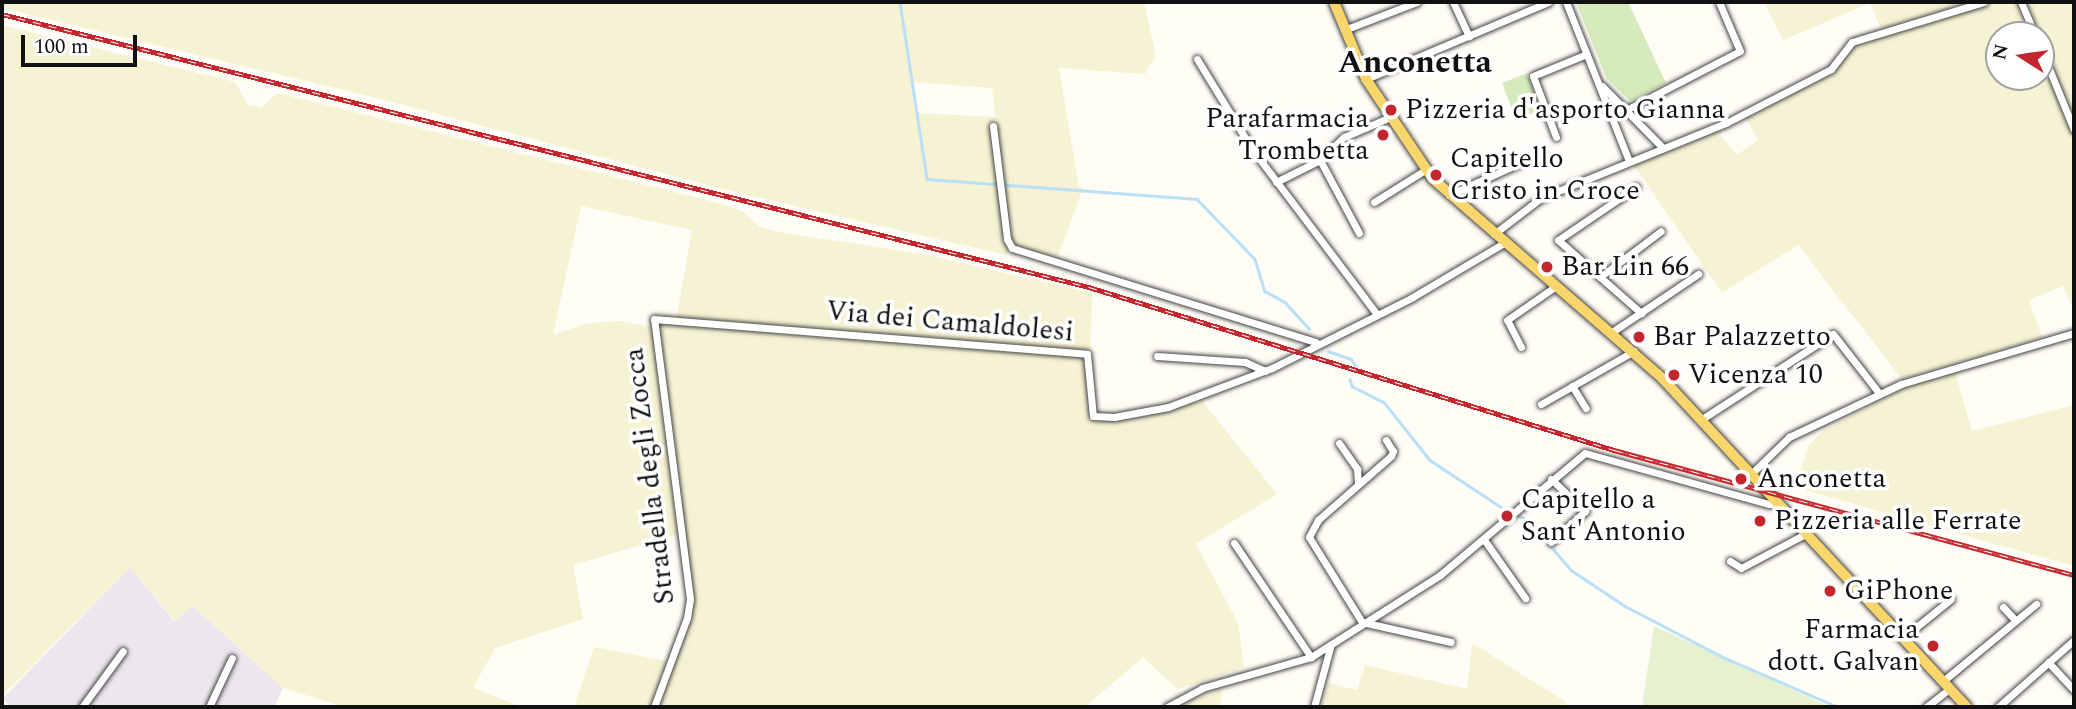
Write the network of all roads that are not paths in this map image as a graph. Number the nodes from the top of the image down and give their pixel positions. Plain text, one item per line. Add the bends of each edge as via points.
1 (1334, 2) edge
2 (1417, 2) edge
3 (1453, 2) edge
4 (1548, 2) edge
5 (1566, 2) edge
6 (1718, 2) edge
7 (1984, 2) edge
8 (2021, 2) edge
9 (1974, 3) edge
10 (2029, 21) edge
11 (1343, 30) junction
12 (1469, 37) junction
13 (1587, 54) junction
14 (1197, 59) dead end
15 (1366, 79) junction
16 (1598, 82) junction
17 (2055, 83) edge
18 (1626, 110) junction
19 (1388, 118) junction
20 (993, 126) dead end
21 (2074, 130) edge
22 (1556, 137) dead end
23 (1663, 148) junction
24 (1320, 160) junction
25 (1629, 161) junction
26 (1520, 163) dead end
27 (1425, 170) junction
28 (1276, 182) junction
29 (1636, 187) dead end
30 (1449, 195) junction
31 (1374, 202) dead end
32 (1661, 230) dead end
33 (1359, 233) dead end
34 (1494, 234) junction
35 (1504, 243) junction
36 (1698, 274) dead end
37 (1600, 277) junction
38 (1556, 286) junction
39 (1641, 313) junction
40 (1377, 314) junction
41 (653, 319) joint
42 (1612, 332) junction
43 (2074, 333) edge
44 (1316, 342) junction
45 (1521, 347) dead end
46 (1634, 351) junction
47 (1157, 356) dead end
48 (1265, 370) junction
49 (1572, 386) junction
50 (1879, 393) junction
51 (1541, 404) dead end
52 (1586, 408) dead end
53 (1702, 419) junction
54 (1386, 440) dead end
55 (1339, 443) dead end
56 (1752, 473) junction
57 (1551, 479) junction
58 (1358, 484) junction
59 (1778, 502) junction
60 (1807, 533) junction
61 (1485, 541) junction
62 (1551, 542) dead end
63 (1234, 543) dead end
64 (1730, 561) dead end
65 (1524, 598) dead end
66 (1951, 599) dead end
67 (2036, 604) dead end
68 (2003, 607) dead end
69 (2015, 620) junction
70 (1362, 622) junction
71 (1905, 637) junction
72 (2074, 640) edge
73 (1451, 642) dead end
74 (1331, 643) junction
75 (123, 651) dead end
76 (1311, 657) junction
77 (232, 658) dead end
78 (2048, 662) junction
79 (1946, 685) junction
80 (2074, 690) edge
81 (82, 707) edge
82 (209, 707) edge
83 (654, 707) edge
84 (1167, 707) edge
85 (1314, 707) edge
86 (1926, 707) edge
87 (1967, 707) edge
88 (1998, 707) edge

1 - 11 main road
2 - 11 street
3 - 12 street
4 - 12 street
5 - 13 street
6 - 18 street via 1740,51
7 - 9 street
8 - 10 street
9 - 23 street via 1852,42 1831,69 1727,123
11 - 15 main road
12 - 15 street
13 - 16 street
13 - 22 street via 1533,76
14 - 28 street
15 - 19 main road
16 - 18 street
16 - 25 street
17 - 21 street
18 - 23 street
19 - 24 street via 1344,137
19 - 27 main road
20 - 44 street via 1007,239 1012,248
23 - 25 street
24 - 28 street
24 - 33 street
25 - 34 street via 1541,198
26 - 30 street
27 - 30 main road
27 - 31 street
28 - 40 street
29 - 37 street via 1558,240
30 - 34 main road
32 - 37 street
34 - 35 main road
35 - 38 main road
35 - 40 street, Via dei Camaldolesi
36 - 39 street
37 - 39 street
38 - 42 main road
38 - 45 street via 1507,320
39 - 42 street
40 - 44 street, Via dei Camaldolesi
41 - 48 street, Via dei Camaldolesi via 1087,354 1093,416 1168,407
41 - 83 street, Stradella degli Zocca via 690,599
42 - 46 main road
43 - 50 street
44 - 48 street, Via dei Camaldolesi
46 - 49 street
46 - 53 main road
47 - 48 street via 1245,362
49 - 51 street
49 - 52 street
50 - 53 street via 1833,334
50 - 56 street via 1789,437
53 - 56 main road
54 - 58 street via 1391,456
55 - 58 street via 1357,469
56 - 59 main road
57 - 59 street via 1585,453 1769,504
57 - 61 street
57 - 62 street via 1586,511
58 - 70 street via 1318,520 1309,537
59 - 60 main road
60 - 64 street via 1741,568
60 - 71 main road
61 - 65 street
61 - 70 street
63 - 76 street
66 - 71 street
67 - 69 street
68 - 69 street
69 - 79 street
70 - 73 street
70 - 74 street
71 - 79 main road
72 - 78 street
74 - 76 street
74 - 85 street
75 - 81 street
76 - 84 street via 1202,688
77 - 82 street
78 - 80 street
78 - 88 street
79 - 86 street
79 - 87 main road

